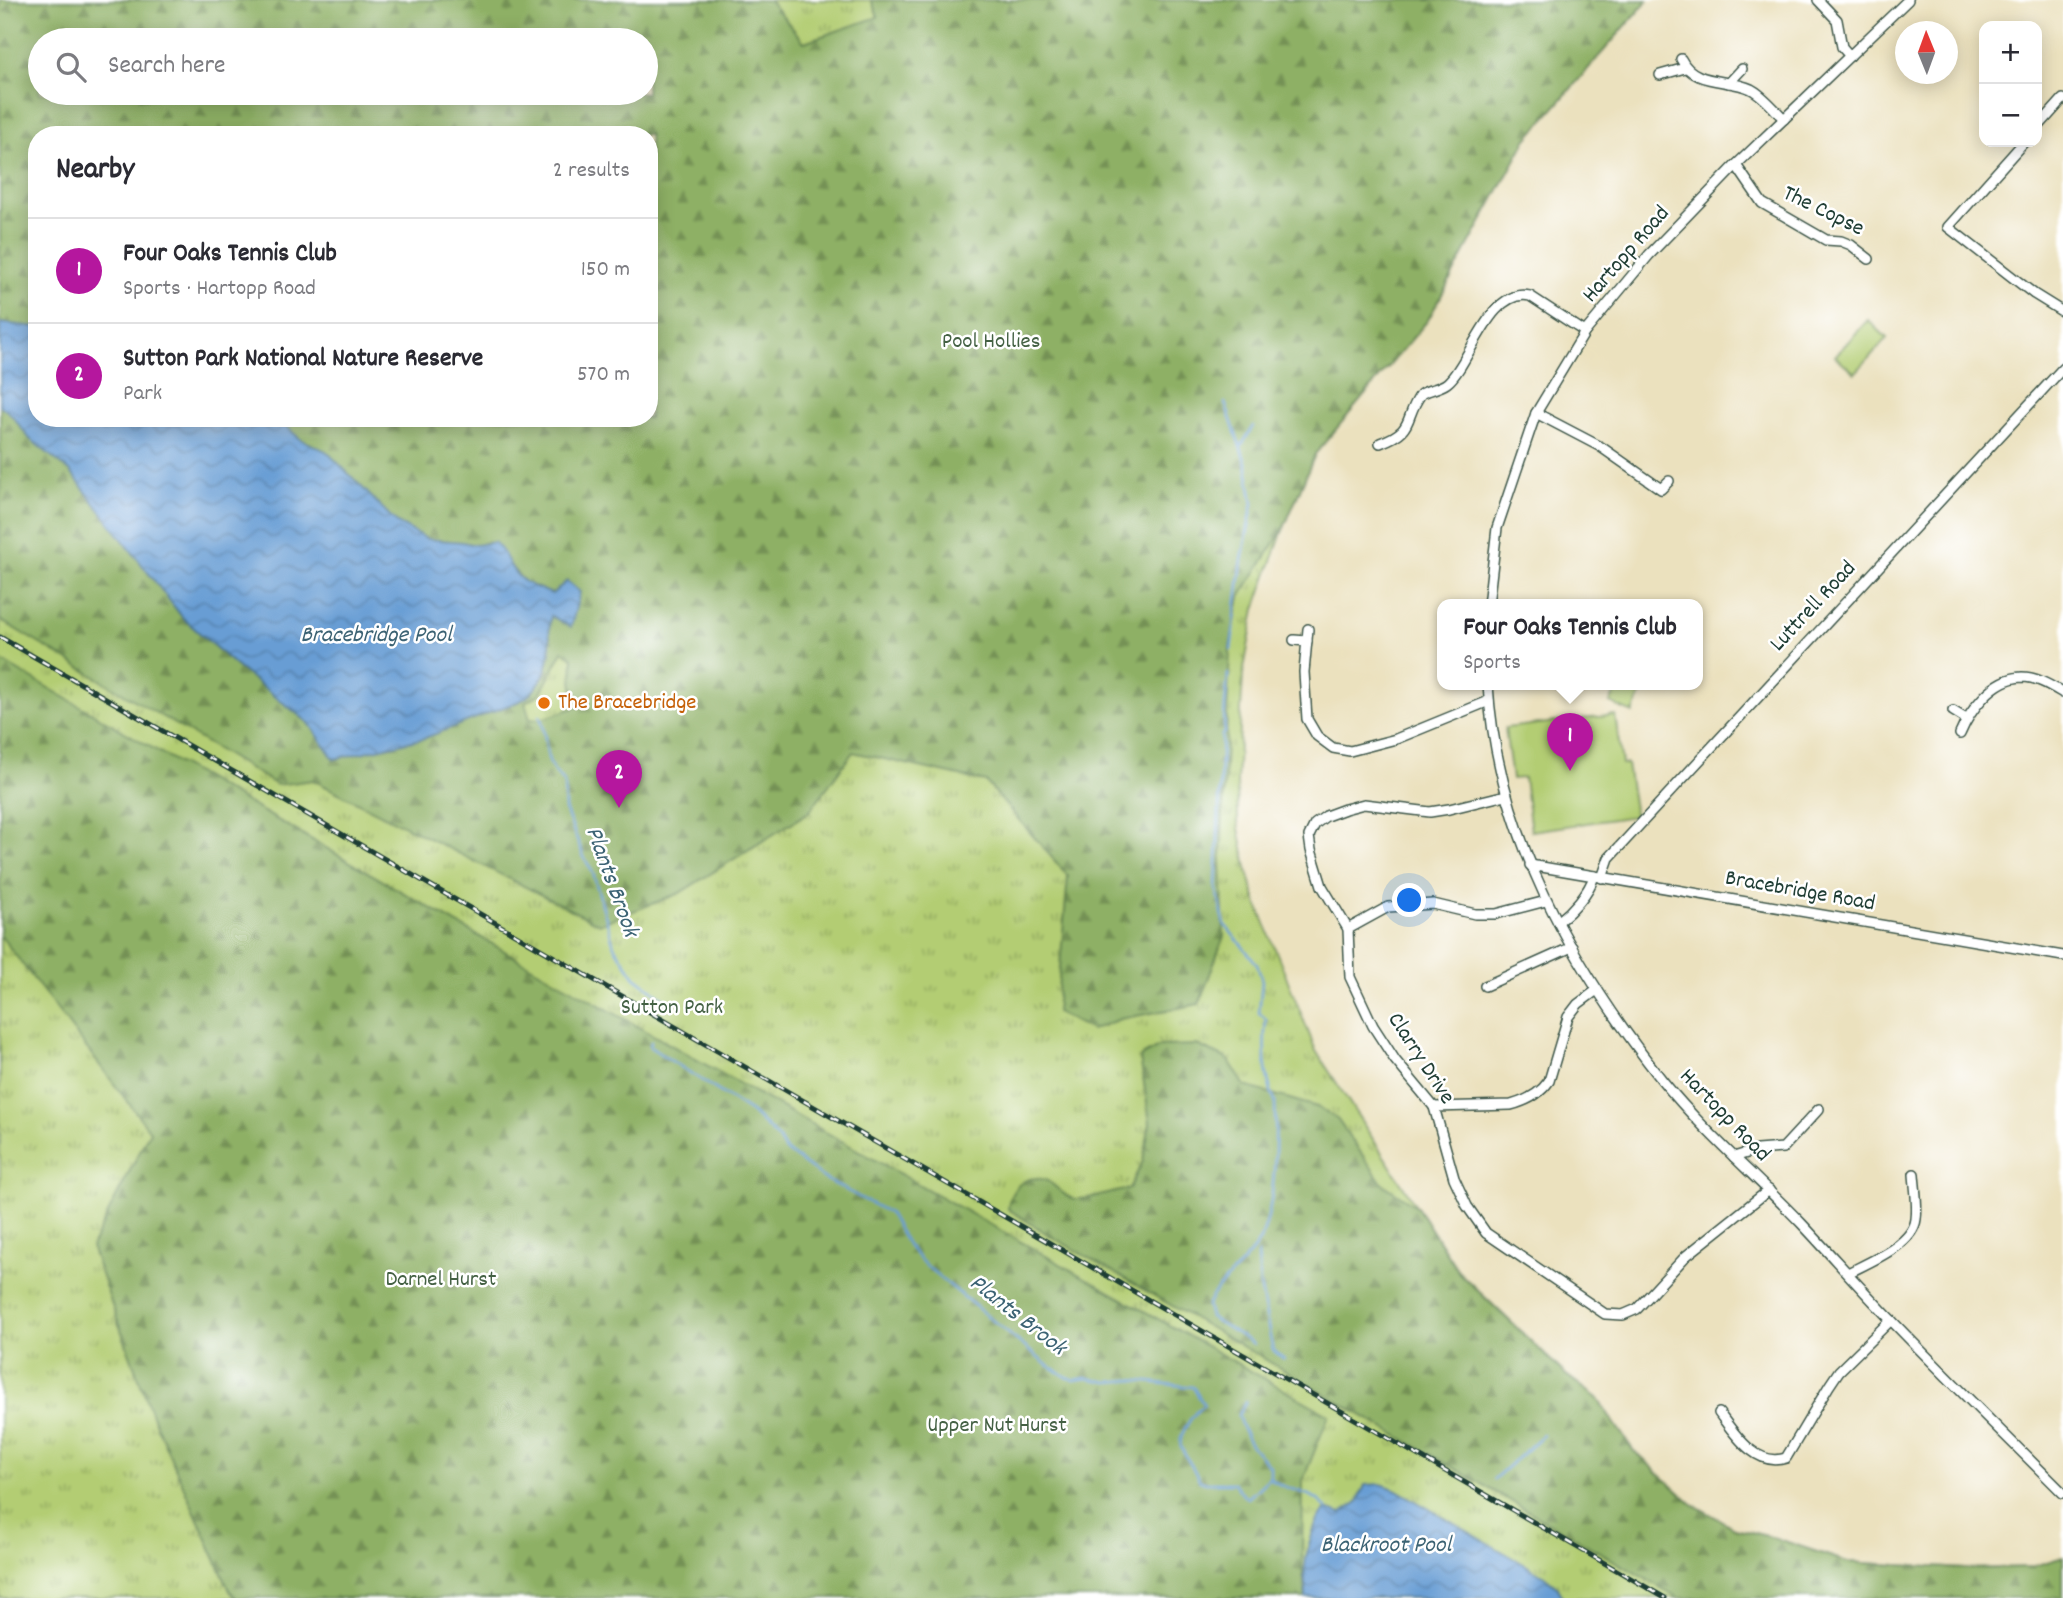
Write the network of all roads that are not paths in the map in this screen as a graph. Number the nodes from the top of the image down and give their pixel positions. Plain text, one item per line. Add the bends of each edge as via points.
1 (1818, 0) edge
2 (1908, 0) edge
3 (1850, 56) junction
4 (1742, 69) dead end
5 (1660, 75) dead end
6 (1729, 83) junction
7 (2063, 99) edge
8 (1784, 119) junction
9 (2042, 122) edge
10 (2020, 147) edge
11 (1736, 165) junction
12 (1870, 259) dead end
13 (2063, 312) edge
14 (1585, 332) junction
15 (2063, 368) edge
16 (1536, 413) junction
17 (1380, 443) dead end
18 (1669, 481) dead end
19 (1489, 599) edge
20 (1308, 629) dead end
21 (1294, 640) dead end
22 (1307, 641) junction
23 (1488, 690) edge
24 (2063, 693) edge
25 (1489, 701) junction
26 (1953, 712) dead end
27 (1966, 719) junction
28 (1960, 734) dead end
29 (1506, 795) junction
30 (1530, 864) junction
31 (1598, 877) junction
32 (1546, 901) junction
33 (1558, 922) junction
34 (1348, 929) junction
35 (1572, 947) junction
36 (2063, 956) edge
37 (1485, 986) dead end
38 (1597, 990) junction
39 (1434, 1107) junction
40 (1819, 1109) dead end
41 (1734, 1157) junction
42 (1914, 1174) dead end
43 (1769, 1190) junction
44 (1848, 1273) junction
45 (1891, 1320) junction
46 (1718, 1413) dead end
47 (2063, 1493) edge

1 - 3 street via 1837,20 1842,47
2 - 3 street, Hartopp Road
3 - 8 street, Hartopp Road
4 - 6 street
5 - 6 street via 1683,64 1709,80
6 - 8 street via 1755,91
7 - 9 street
8 - 11 street, Hartopp Road
10 - 13 street via 1948,227
11 - 12 street, The Copse via 1762,203 1826,240 1851,245
11 - 14 street, Hartopp Road via 1649,255
14 - 16 street, Hartopp Road
14 - 17 street via 1530,296 1512,297 1480,331 1447,383 1421,394 1404,430
15 - 31 street, Luttrell Road via 1609,858
16 - 18 street via 1601,447 1661,489
16 - 19 street, Hartopp Road via 1497,528
20 - 22 street
21 - 22 street
22 - 25 street via 1307,719 1317,736 1333,748 1350,751 1396,739
23 - 25 street, Hartopp Road
24 - 27 street via 2036,679 2013,679 1991,690
25 - 29 street, Hartopp Road
26 - 27 street
27 - 28 street
29 - 30 street, Hartopp Road
29 - 34 street, Clarry Drive via 1430,812 1364,804 1315,824 1309,836 1322,886
30 - 31 street, Bracebridge Road
30 - 32 street, Hartopp Road
31 - 33 street, Luttrell Road
31 - 36 street, Bracebridge Road
32 - 33 street, Hartopp Road
32 - 34 street via 1496,914 1433,904 1388,907
33 - 35 street, Hartopp Road
34 - 39 street, Clarry Drive via 1350,977 1373,1026
35 - 37 street
35 - 38 street, Hartopp Road
38 - 39 street via 1567,1017 1544,1089 1511,1105
38 - 41 street, Hartopp Road via 1663,1081
39 - 43 street, Clarry Drive via 1454,1178 1486,1233 1605,1314 1623,1315 1637,1309 1686,1255
40 - 41 street via 1783,1147
41 - 43 street, Hartopp Road
42 - 44 street via 1916,1218 1911,1233
43 - 44 street, Hartopp Road
44 - 45 street, Hartopp Road
45 - 46 street via 1839,1371 1786,1458 1771,1460 1750,1450
45 - 47 street, Hartopp Road

